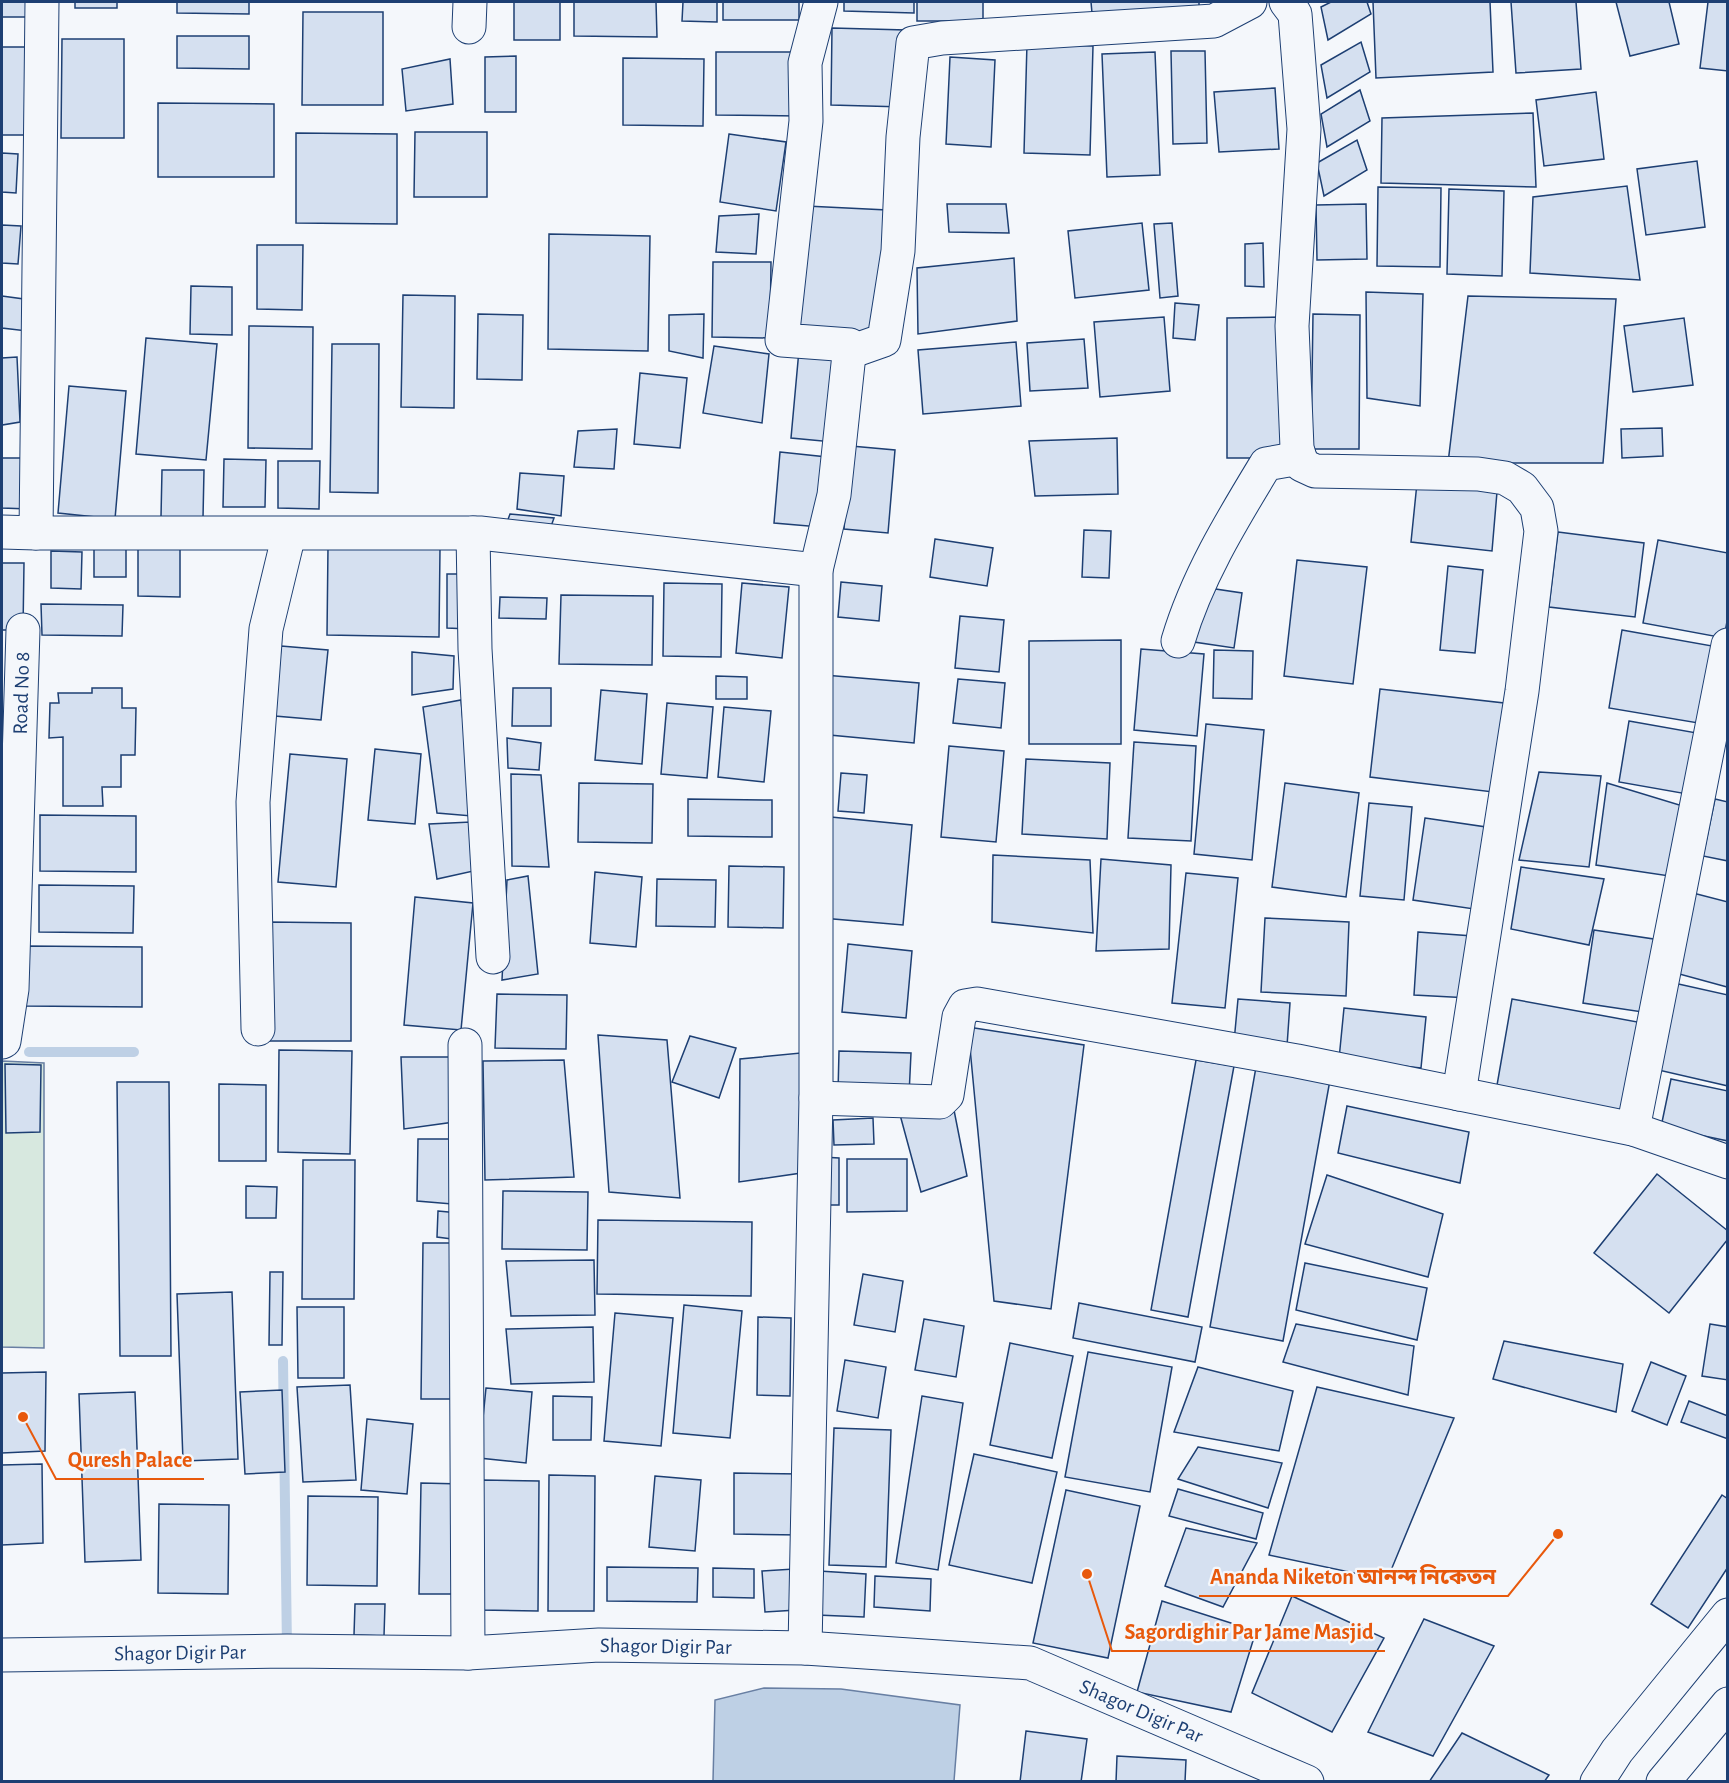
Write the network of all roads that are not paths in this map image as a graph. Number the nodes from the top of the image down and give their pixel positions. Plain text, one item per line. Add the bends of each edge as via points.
1 (42, 2) edge
2 (821, 2) edge
3 (1250, 2) edge
4 (1286, 2) edge
5 (849, 351) junction
6 (1300, 458) junction
7 (2, 532) edge
8 (36, 533) junction
9 (473, 533) junction
10 (289, 534) junction
11 (816, 570) junction
12 (23, 630) dead end
13 (1178, 641) dead end
14 (1728, 645) edge
15 (492, 957) dead end
16 (258, 1029) dead end
17 (2, 1042) edge
18 (465, 1045) dead end
19 (1460, 1094) junction
20 (816, 1098) junction
21 (1633, 1129) junction
22 (1728, 1162) edge
23 (1728, 1616) edge
24 (805, 1648) junction
25 (468, 1653) junction
26 (2, 1655) edge
27 (1728, 1704) edge
28 (1307, 1782) edge
29 (1597, 1782) edge
30 (1663, 1782) edge

1 - 8 street
2 - 5 street via 805,63 806,121 782,340 850,345
3 - 5 street via 1214,21 913,44 903,137 898,251 884,340
4 - 6 street via 1295,14 1304,129 1292,326
5 - 11 street via 834,495
6 - 13 street via 1266,464 1223,534 1185,615
6 - 19 street via 1302,465 1315,471 1478,474 1505,478 1522,488 1537,508 1541,531 1522,691
7 - 8 street
8 - 10 street
9 - 10 street
9 - 11 street
9 - 15 street via 475,649
10 - 16 street via 266,629 253,802
11 - 20 street
12 - 17 street, Road No 8 via 12,989
14 - 21 street
18 - 25 street
19 - 20 street via 977,1004 965,1006 959,1017 947,1095 940,1102
19 - 21 street
20 - 24 street
21 - 22 street
23 - 29 street via 1617,1751
24 - 25 street, Shagor Digir Par via 599,1645
24 - 28 street, Shagor Digir Par via 1030,1663
25 - 26 street, Shagor Digir Par
27 - 30 street

